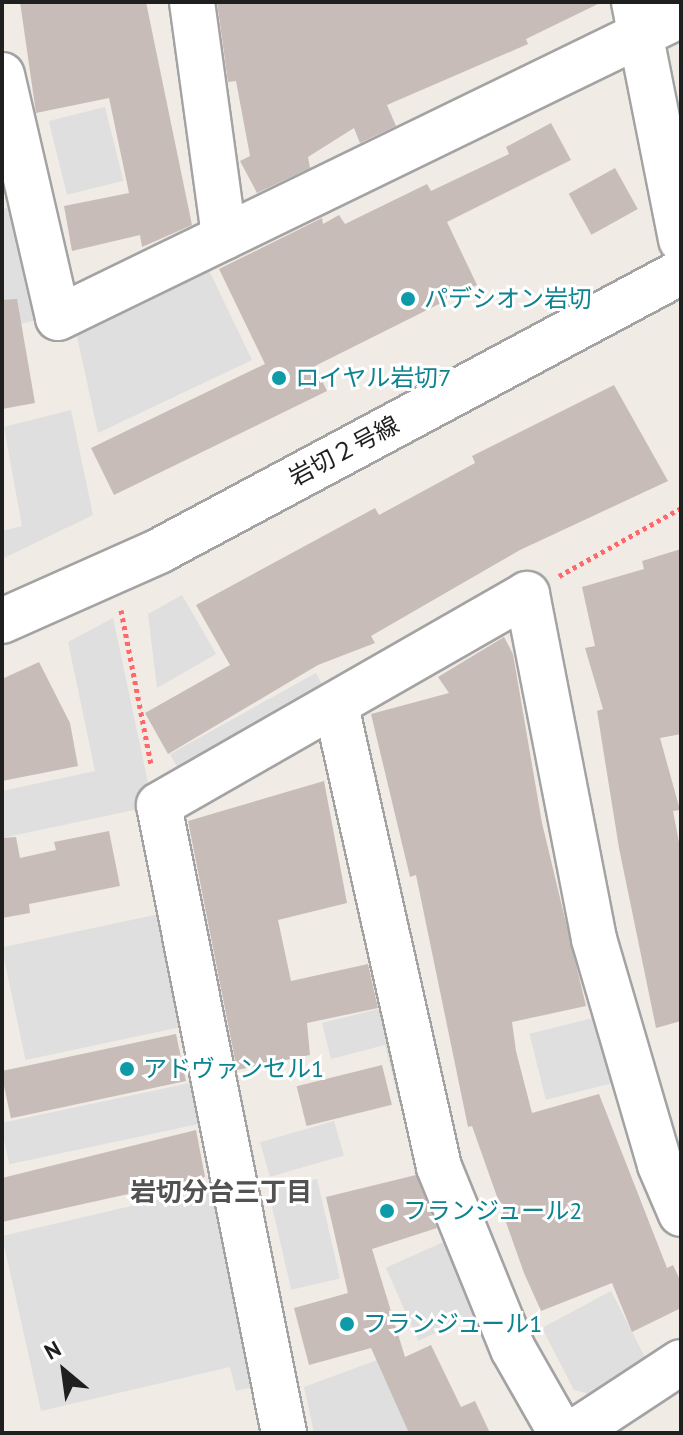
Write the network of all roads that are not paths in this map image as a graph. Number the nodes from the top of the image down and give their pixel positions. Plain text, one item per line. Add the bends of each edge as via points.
1 (192, 2) edge
2 (681, 15) edge
3 (637, 18) edge
4 (2, 75) edge
5 (224, 237) junction
6 (681, 240) edge
7 (681, 272) edge
8 (2, 621) edge
9 (336, 706) junction
10 (671, 1160) edge
11 (681, 1214) edge
12 (681, 1362) edge
13 (284, 1433) edge
14 (561, 1433) edge
15 (573, 1433) edge

1 - 5 street
2 - 3 street
3 - 5 street
3 - 6 street
4 - 5 street via 58,318
7 - 8 street, 岩切２号線 via 159,551
9 - 10 street via 527,594 594,939
9 - 13 street via 159,805
9 - 14 street via 439,1167 513,1349
10 - 11 street
12 - 15 street

